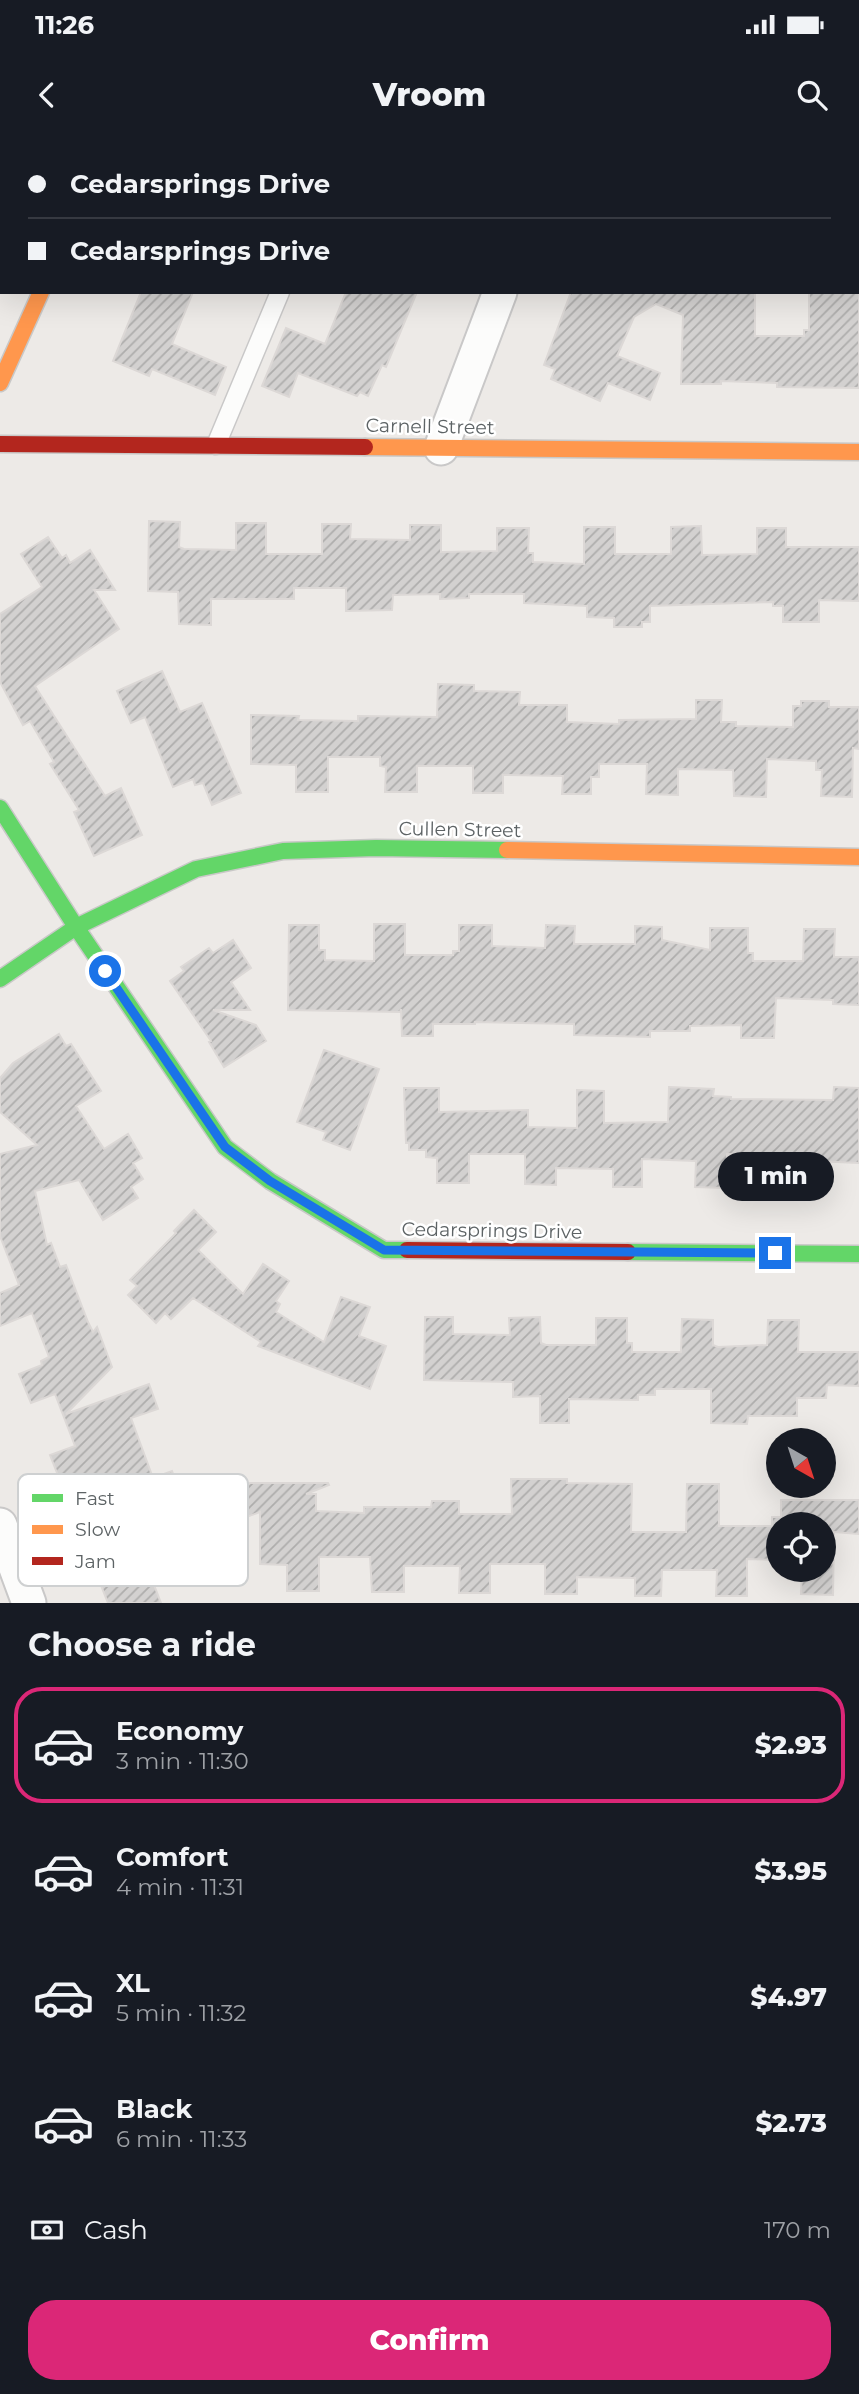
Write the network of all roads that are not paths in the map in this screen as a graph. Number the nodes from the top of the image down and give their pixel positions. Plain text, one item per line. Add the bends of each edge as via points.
1 (40, 294) edge
2 (279, 294) edge
3 (499, 294) edge
4 (0, 383) edge
5 (0, 444) edge
6 (216, 446) junction
7 (441, 447) junction
8 (859, 452) edge
9 (0, 808) edge
10 (859, 857) edge
11 (75, 927) junction
12 (0, 979) edge
13 (859, 1254) edge
14 (0, 1525) edge
15 (18, 1573) edge
16 (23, 1586) edge
17 (29, 1603) edge

1 - 4 street
2 - 6 lane
3 - 7 street
5 - 6 street, Carnell Street
6 - 7 street, Carnell Street
7 - 8 street, Carnell Street
9 - 11 street, Cedarsprings Drive
10 - 11 street, Cullen Street via 283,850 196,869
11 - 12 street, Cullen Street
11 - 13 street, Cedarsprings Drive via 225,1147 270,1181 384,1250
14 - 15 street
16 - 17 street

